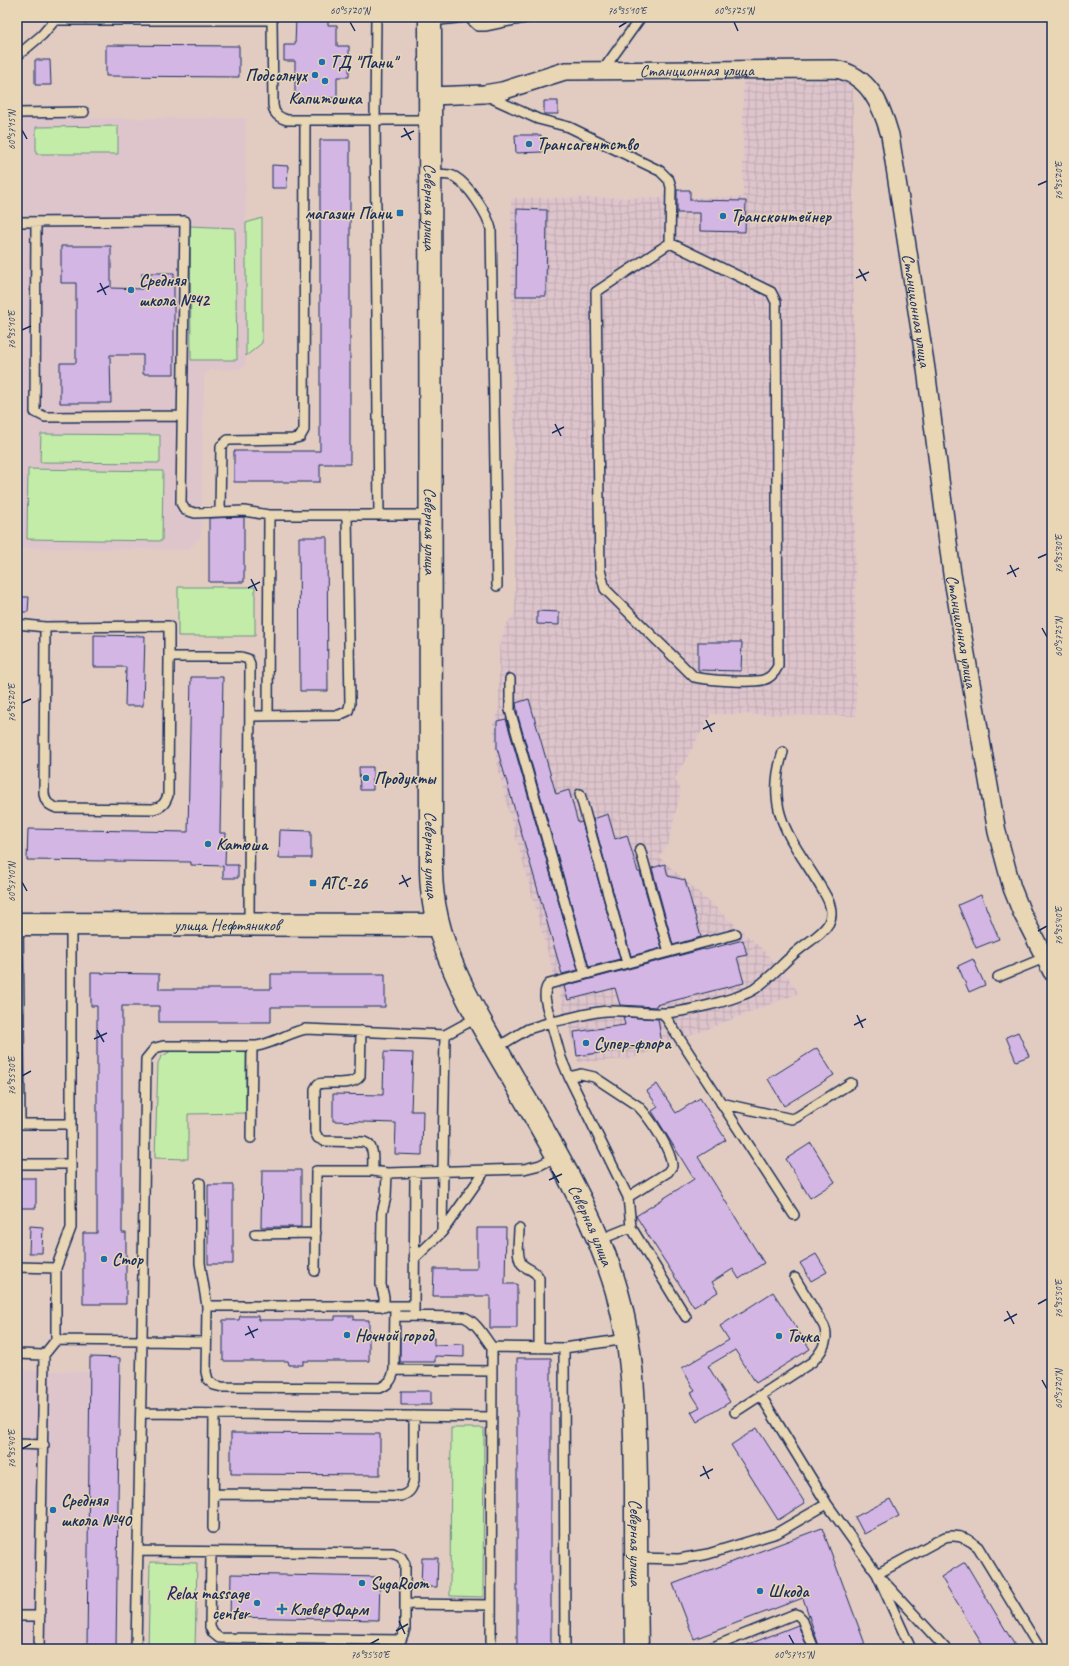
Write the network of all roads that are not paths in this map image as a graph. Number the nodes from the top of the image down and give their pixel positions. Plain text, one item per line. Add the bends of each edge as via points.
1 (376, 17) edge
2 (467, 17) edge
3 (530, 17) edge
4 (641, 17) edge
5 (54, 18) edge
6 (272, 18) edge
7 (128, 19) edge
8 (430, 19) edge
9 (17, 56) edge
10 (603, 70) junction
11 (484, 94) junction
12 (430, 96) junction
13 (84, 112) dead end
14 (17, 113) edge
15 (305, 120) junction
16 (375, 120) junction
17 (430, 120) junction
18 (430, 174) junction
19 (17, 222) edge
20 (36, 223) junction
21 (670, 243) junction
22 (182, 416) junction
23 (220, 512) junction
24 (269, 515) junction
25 (348, 515) junction
26 (379, 515) junction
27 (430, 515) junction
28 (497, 586) dead end
29 (17, 624) edge
30 (45, 627) junction
31 (169, 657) junction
32 (510, 679) dead end
33 (250, 716) junction
34 (268, 716) junction
35 (783, 752) dead end
36 (580, 794) dead end
37 (640, 849) dead end
38 (17, 924) edge
39 (71, 924) junction
40 (438, 924) junction
41 (249, 926) junction
42 (736, 934) dead end
43 (669, 952) junction
44 (627, 963) junction
45 (1048, 965) edge
46 (585, 974) junction
47 (998, 977) dead end
48 (663, 1013) junction
49 (478, 1017) junction
50 (551, 1022) junction
51 (361, 1032) junction
52 (445, 1035) junction
53 (252, 1046) junction
54 (496, 1048) junction
55 (569, 1077) junction
56 (851, 1083) dead end
57 (721, 1103) junction
58 (18, 1124) edge
59 (71, 1124) junction
60 (252, 1138) dead end
61 (558, 1156) junction
62 (17, 1164) edge
63 (71, 1164) junction
64 (373, 1171) junction
65 (443, 1172) junction
66 (484, 1172) junction
67 (387, 1173) junction
68 (415, 1173) junction
69 (200, 1183) dead end
70 (628, 1197) junction
71 (794, 1215) dead end
72 (631, 1227) junction
73 (519, 1230) dead end
74 (442, 1232) junction
75 (316, 1233) junction
76 (255, 1234) dead end
77 (599, 1240) junction
78 (414, 1259) junction
79 (17, 1267) edge
80 (56, 1268) junction
81 (315, 1271) dead end
82 (795, 1278) dead end
83 (207, 1306) junction
84 (384, 1307) junction
85 (395, 1311) junction
86 (414, 1311) junction
87 (686, 1317) dead end
88 (627, 1338) junction
89 (56, 1340) junction
90 (142, 1341) junction
91 (206, 1342) junction
92 (492, 1347) junction
93 (539, 1348) junction
94 (564, 1348) junction
95 (17, 1354) edge
96 (44, 1355) junction
97 (394, 1370) junction
98 (492, 1370) junction
99 (761, 1396) junction
100 (735, 1412) dead end
101 (141, 1413) junction
102 (214, 1414) junction
103 (414, 1416) junction
104 (491, 1417) junction
105 (17, 1444) edge
106 (44, 1445) junction
107 (214, 1494) junction
108 (827, 1504) junction
109 (213, 1528) dead end
110 (138, 1551) junction
111 (211, 1552) junction
112 (636, 1558) junction
113 (877, 1574) junction
114 (405, 1604) junction
115 (491, 1605) junction
116 (17, 1616) edge
117 (40, 1616) junction
118 (39, 1649) edge
119 (136, 1649) edge
120 (491, 1649) edge
121 (565, 1649) edge
122 (637, 1649) edge
123 (708, 1649) edge
124 (814, 1649) edge
125 (911, 1649) edge
126 (946, 1649) edge
127 (1040, 1649) edge

1 - 16 lane
2 - 3 lane via 478,26
2 - 8 lane
4 - 10 lane
5 - 7 lane
5 - 9 lane via 42,35
6 - 7 lane
6 - 15 lane via 274,112 287,120
8 - 12 main road, Северная улица
10 - 11 street, Станционная улица via 565,71 502,91
10 - 45 street, Станционная улица via 848,71 861,80 885,116 926,369 952,574 997,832 1012,888
11 - 12 street, Станционная улица
11 - 21 lane via 538,119 569,127 660,171 669,180 671,187
12 - 17 main road, Северная улица
13 - 14 lane
15 - 16 lane
15 - 23 lane via 304,430 300,437 292,439 228,440 220,446
16 - 17 lane
16 - 26 lane
17 - 18 main road, Северная улица
18 - 27 main road, Северная улица
18 - 28 lane via 450,175 462,182 480,205 491,230
19 - 20 lane
20 - 22 lane via 35,412 45,417
20 - 22 lane via 185,221
21 - 21 lane via 596,292 600,570 605,589 694,677 705,680 763,680 774,675 778,666 776,302 771,292
22 - 23 lane via 181,503 185,510 195,513
23 - 24 lane
24 - 25 lane
24 - 34 lane
25 - 26 lane
25 - 34 lane via 348,711 339,715
26 - 27 lane
27 - 40 main road, Северная улица via 431,885
29 - 30 lane
30 - 31 lane via 170,626
30 - 31 lane via 44,793 45,800 50,806 57,808 153,809 160,808 166,802
31 - 33 lane via 248,659
32 - 46 lane via 510,710
33 - 34 lane
33 - 41 lane
35 - 48 lane via 777,771 776,786 782,821 789,838 826,897 831,919 827,928 752,990 712,1004
36 - 44 lane
37 - 43 lane
38 - 39 main road, улица Нефтяников
38 - 58 lane
39 - 41 main road, улица Нефтяников
39 - 59 lane
40 - 41 main road, улица Нефтяников
40 - 49 main road, Северная улица via 453,968
42 - 43 lane
43 - 44 lane
44 - 46 lane
45 - 47 lane
46 - 50 lane via 554,982 545,988
48 - 50 lane via 606,1011
48 - 57 lane
49 - 52 lane
49 - 54 main road, Северная улица
50 - 54 lane via 528,1029
50 - 55 lane
51 - 52 lane
51 - 53 lane via 306,1029 294,1031 270,1044
51 - 64 lane via 360,1076 357,1080 325,1082 318,1084 315,1089 315,1132 318,1138 324,1141 369,1144 372,1148
52 - 65 lane
53 - 60 lane
53 - 90 lane via 163,1046 155,1048 146,1059
54 - 61 main road, Северная улица
55 - 70 lane
55 - 70 lane via 581,1074 594,1077 638,1106 670,1153 672,1166 668,1172
56 - 57 lane via 792,1119
57 - 71 lane
58 - 59 lane
59 - 63 lane
61 - 66 lane via 532,1168
61 - 77 main road, Северная улица
62 - 63 lane
63 - 80 lane via 71,1228
64 - 67 lane
64 - 75 lane via 316,1171
65 - 66 lane
65 - 68 lane
65 - 74 lane
66 - 74 lane
67 - 68 lane
67 - 84 lane via 382,1213 381,1284
68 - 78 lane
69 - 83 lane via 200,1262
70 - 72 lane
72 - 77 lane
72 - 87 lane
73 - 93 lane via 519,1258 522,1265 536,1272 539,1278
74 - 78 lane
75 - 76 lane
75 - 81 lane
77 - 88 main road, Северная улица via 610,1270
78 - 86 lane
79 - 80 lane
80 - 89 lane
82 - 99 lane via 824,1326 827,1339 819,1356
83 - 84 lane
83 - 91 lane
84 - 85 lane
85 - 86 lane
85 - 97 lane
86 - 92 lane via 469,1319
88 - 94 lane
88 - 112 main road, Северная улица via 635,1424
89 - 90 lane
89 - 96 lane
90 - 91 lane
90 - 101 lane
91 - 97 lane via 208,1380 222,1387 380,1388 393,1378
92 - 93 lane
92 - 98 lane
93 - 94 lane
94 - 121 lane
95 - 96 lane
96 - 106 lane
97 - 98 lane
98 - 104 lane
99 - 100 lane
99 - 108 lane
101 - 102 lane
101 - 110 lane
102 - 103 lane
102 - 107 lane
103 - 104 lane
103 - 107 lane via 414,1480 408,1494
104 - 115 lane
105 - 106 lane
106 - 117 lane
107 - 109 lane
108 - 112 lane via 777,1533 708,1554 679,1559
108 - 113 lane
110 - 111 lane
110 - 119 lane
111 - 114 lane via 393,1553 401,1557 405,1564
111 - 114 lane via 210,1627 219,1638 401,1640 405,1629
112 - 122 main road, Северная улица
113 - 125 lane
113 - 126 lane
113 - 127 lane via 945,1537 954,1535 971,1541 978,1547
114 - 115 lane
115 - 120 lane
116 - 117 lane
117 - 118 lane
123 - 124 lane via 795,1614 802,1619

